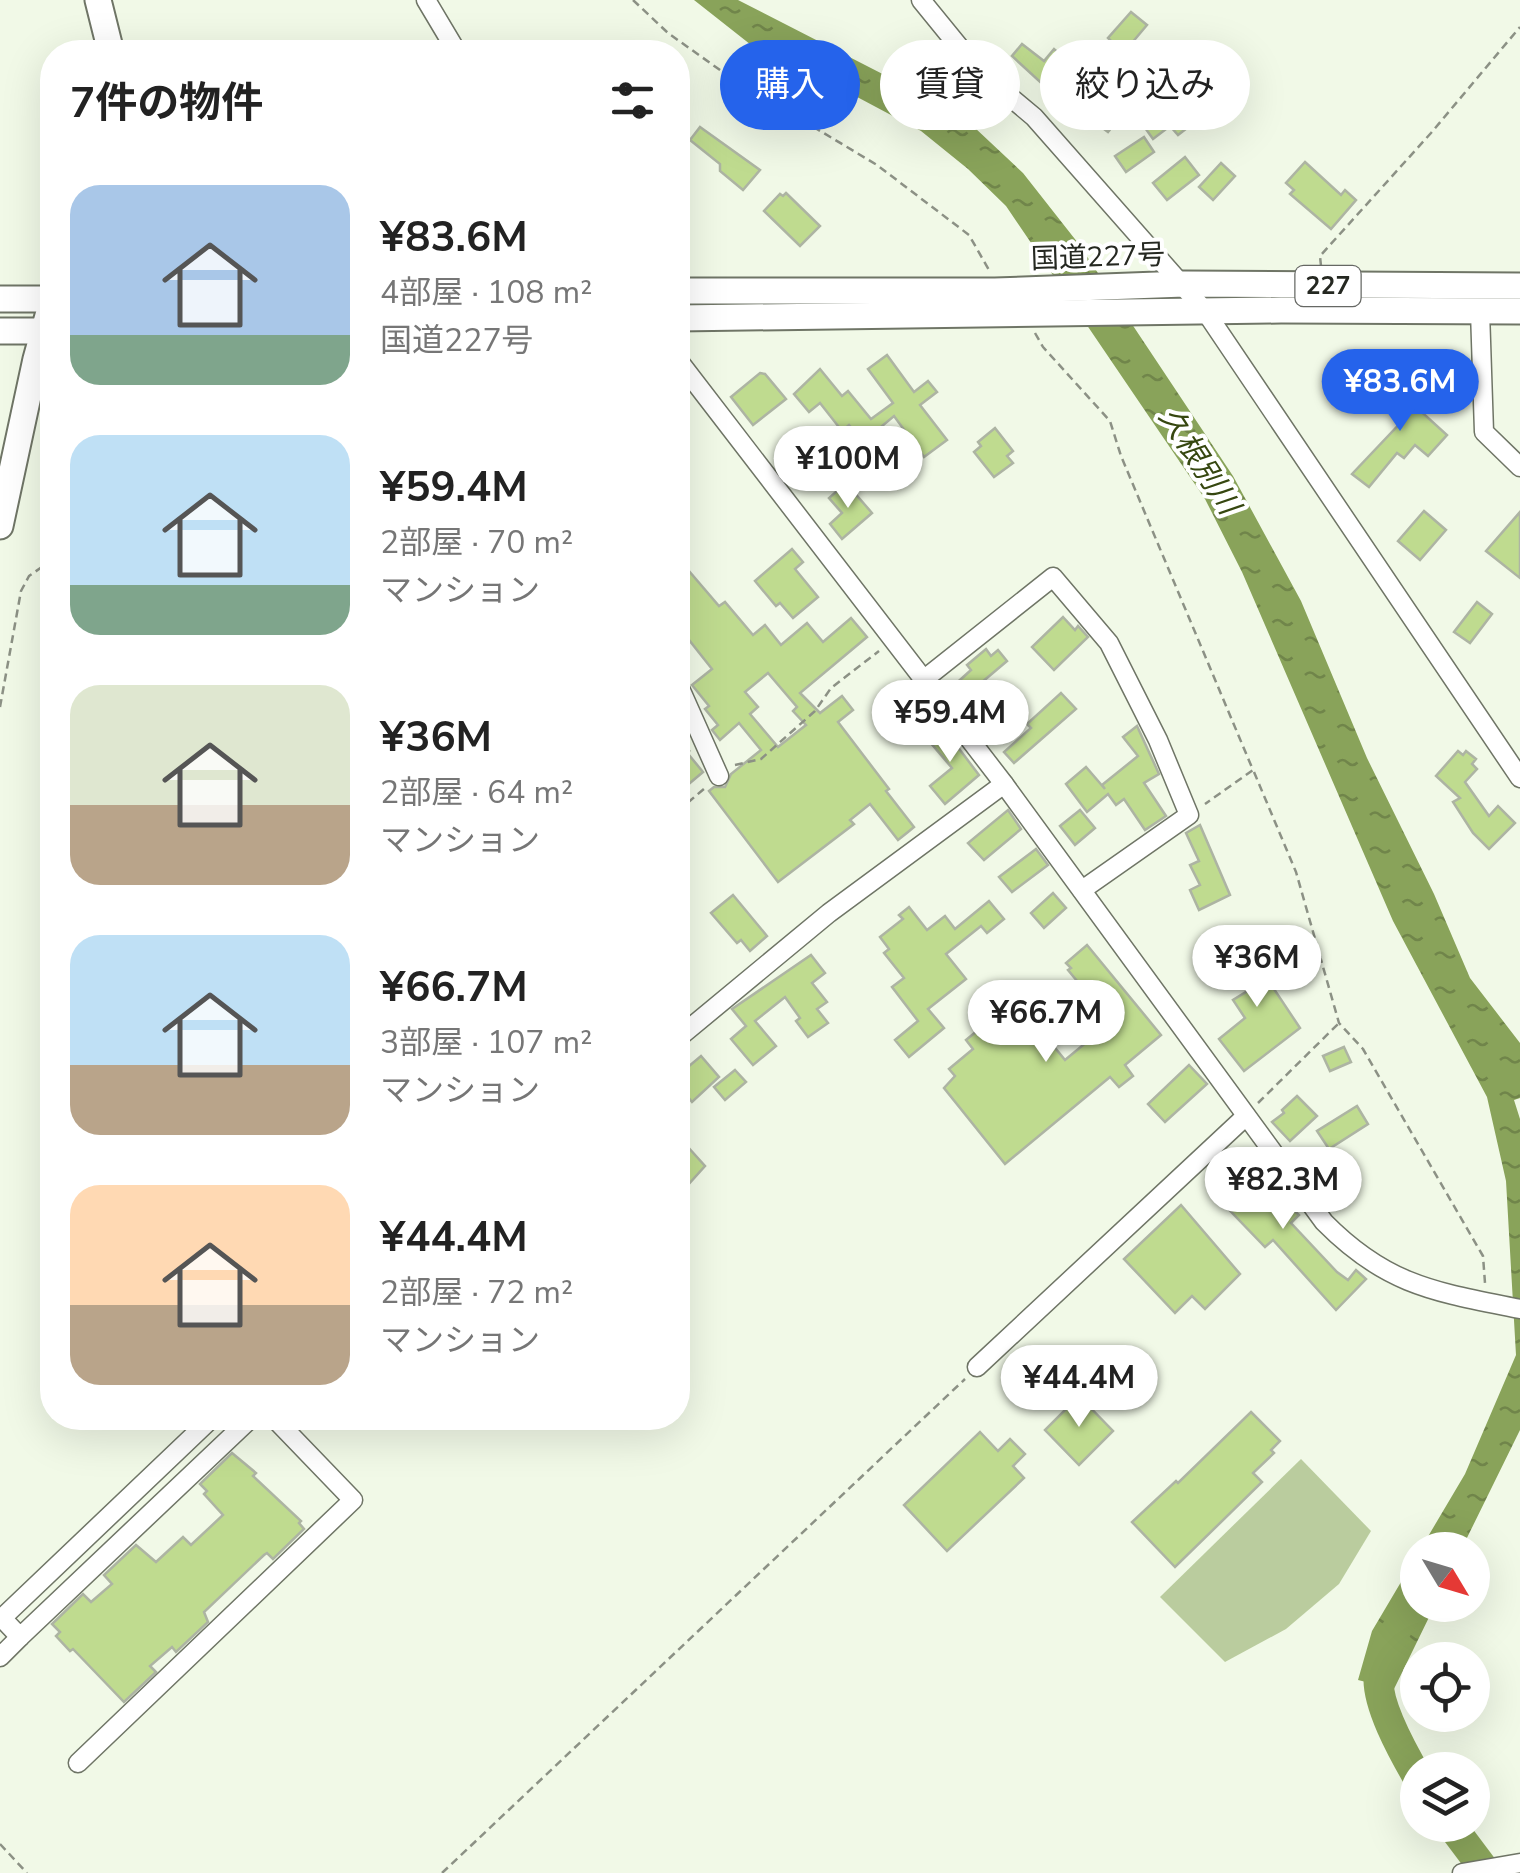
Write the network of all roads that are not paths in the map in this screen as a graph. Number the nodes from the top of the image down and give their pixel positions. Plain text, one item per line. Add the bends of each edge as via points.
1 (98, 0) edge
2 (426, 0) edge
3 (920, 0) edge
4 (108, 40) edge
5 (450, 40) edge
6 (1184, 284) junction
7 (1520, 286) edge
8 (690, 292) edge
9 (0, 299) edge
10 (40, 300) edge
11 (1018, 302) junction
12 (1520, 310) edge
13 (1205, 311) junction
14 (1480, 311) junction
15 (690, 317) edge
16 (0, 330) edge
17 (40, 331) edge
18 (40, 364) edge
19 (690, 376) edge
20 (1520, 467) edge
21 (0, 526) edge
22 (922, 681) junction
23 (690, 711) edge
24 (719, 776) road end
25 (1520, 778) edge
26 (1004, 784) junction
27 (1082, 890) junction
28 (690, 1028) edge
29 (1246, 1116) junction
30 (1502, 1306) edge
31 (977, 1367) road end
32 (199, 1430) edge
33 (238, 1430) edge
34 (286, 1430) edge
35 (146, 1481) junction
36 (164, 1500) junction
37 (55, 1567) junction
38 (74, 1587) junction
39 (1, 1620) edge
40 (20, 1637) junction
41 (0, 1657) edge
42 (78, 1763) dead end
43 (1520, 1864) edge
44 (1462, 1873) edge

1 - 4 highway
2 - 5 street
3 - 6 street via 978,70 1034,117
6 - 7 highway, 国道227号 / 227
6 - 11 highway, 国道227号 / 227
6 - 13 street
8 - 11 highway, 国道227号 / 227
9 - 10 highway
11 - 13 highway, 国道227号 / 227
11 - 15 highway, 国道227号 / 227
12 - 14 highway, 国道227号 / 227
13 - 14 highway, 国道227号 / 227
13 - 25 street
14 - 20 street via 1484,432
16 - 17 highway
18 - 21 highway
19 - 22 street
22 - 26 street
22 - 27 street via 1053,577 1110,643 1189,815
23 - 24 street
26 - 27 street
26 - 28 street via 829,913
27 - 29 street
29 - 30 street via 1349,1247 1426,1290
29 - 31 street
32 - 35 street
33 - 36 street
34 - 42 street via 353,1500
35 - 36 street
35 - 37 street
36 - 38 street
37 - 38 street
37 - 39 street
38 - 40 street
39 - 40 street
40 - 41 street
43 - 44 street

